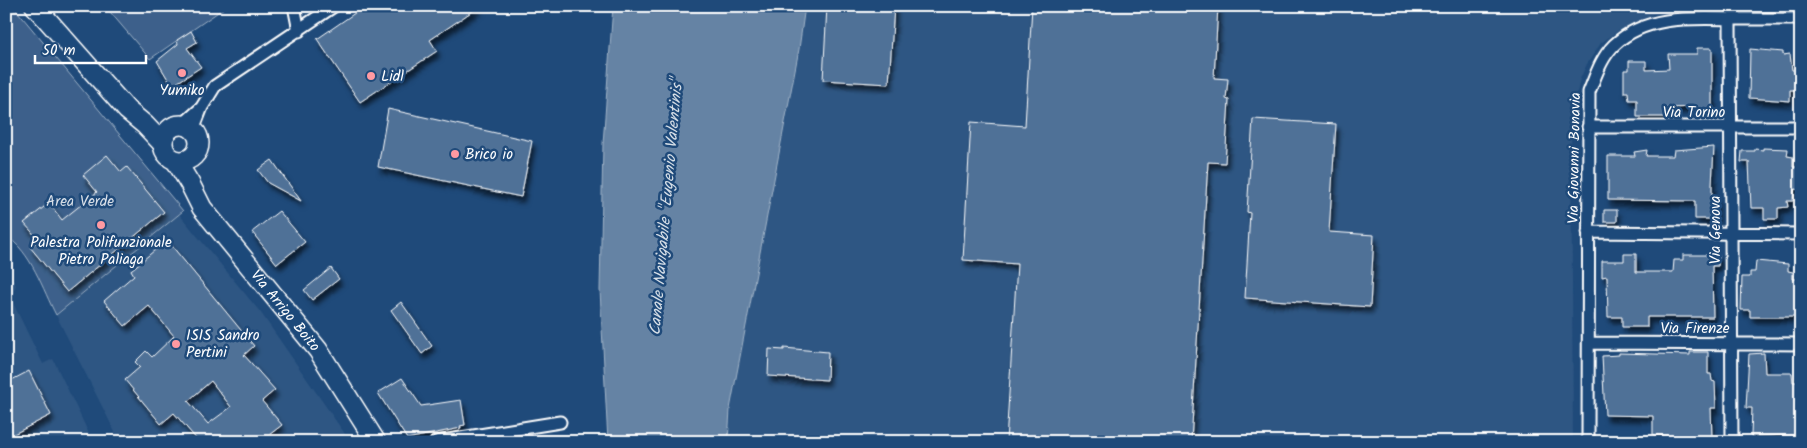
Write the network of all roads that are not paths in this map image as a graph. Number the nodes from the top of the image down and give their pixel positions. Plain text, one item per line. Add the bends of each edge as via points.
1 (35, 6) edge
2 (294, 6) edge
3 (334, 6) edge
4 (1730, 19) junction
5 (1801, 20) edge
6 (299, 31) junction
7 (1588, 127) junction
8 (1730, 127) junction
9 (1801, 127) edge
10 (176, 133) junction
11 (181, 161) junction
12 (1588, 232) junction
13 (1730, 234) junction
14 (1801, 234) edge
15 (1590, 343) junction
16 (1731, 343) junction
17 (1801, 344) edge
18 (560, 422) dead end
19 (376, 442) edge
20 (436, 442) edge
21 (1588, 442) edge
22 (1732, 442) edge

1 - 10 main road via 127,110 145,125
2 - 6 street
3 - 6 street
4 - 5 street, Via Giovanni Bonavia
4 - 7 street, Via Giovanni Bonavia via 1695,18 1652,24 1615,44 1600,63 1589,92
4 - 8 street, Via Genova
6 - 10 street via 215,86 202,107
7 - 8 street, Via Torino
7 - 12 street, Via Giovanni Bonavia
8 - 9 street, Via Torino
8 - 13 street, Via Genova
10 - 11 main road, Via Arrigo Boito via 166,154
10 - 11 main road via 197,135 196,153
11 - 19 main road, Via Arrigo Boito via 202,208 318,350
12 - 13 street
12 - 15 street, Via Giovanni Bonavia
13 - 14 street
13 - 16 street, Via Genova
15 - 16 street, Via Firenze
15 - 21 street, Via Giovanni Bonavia
16 - 17 street, Via Firenze
16 - 22 street, Via Genova
18 - 20 street

